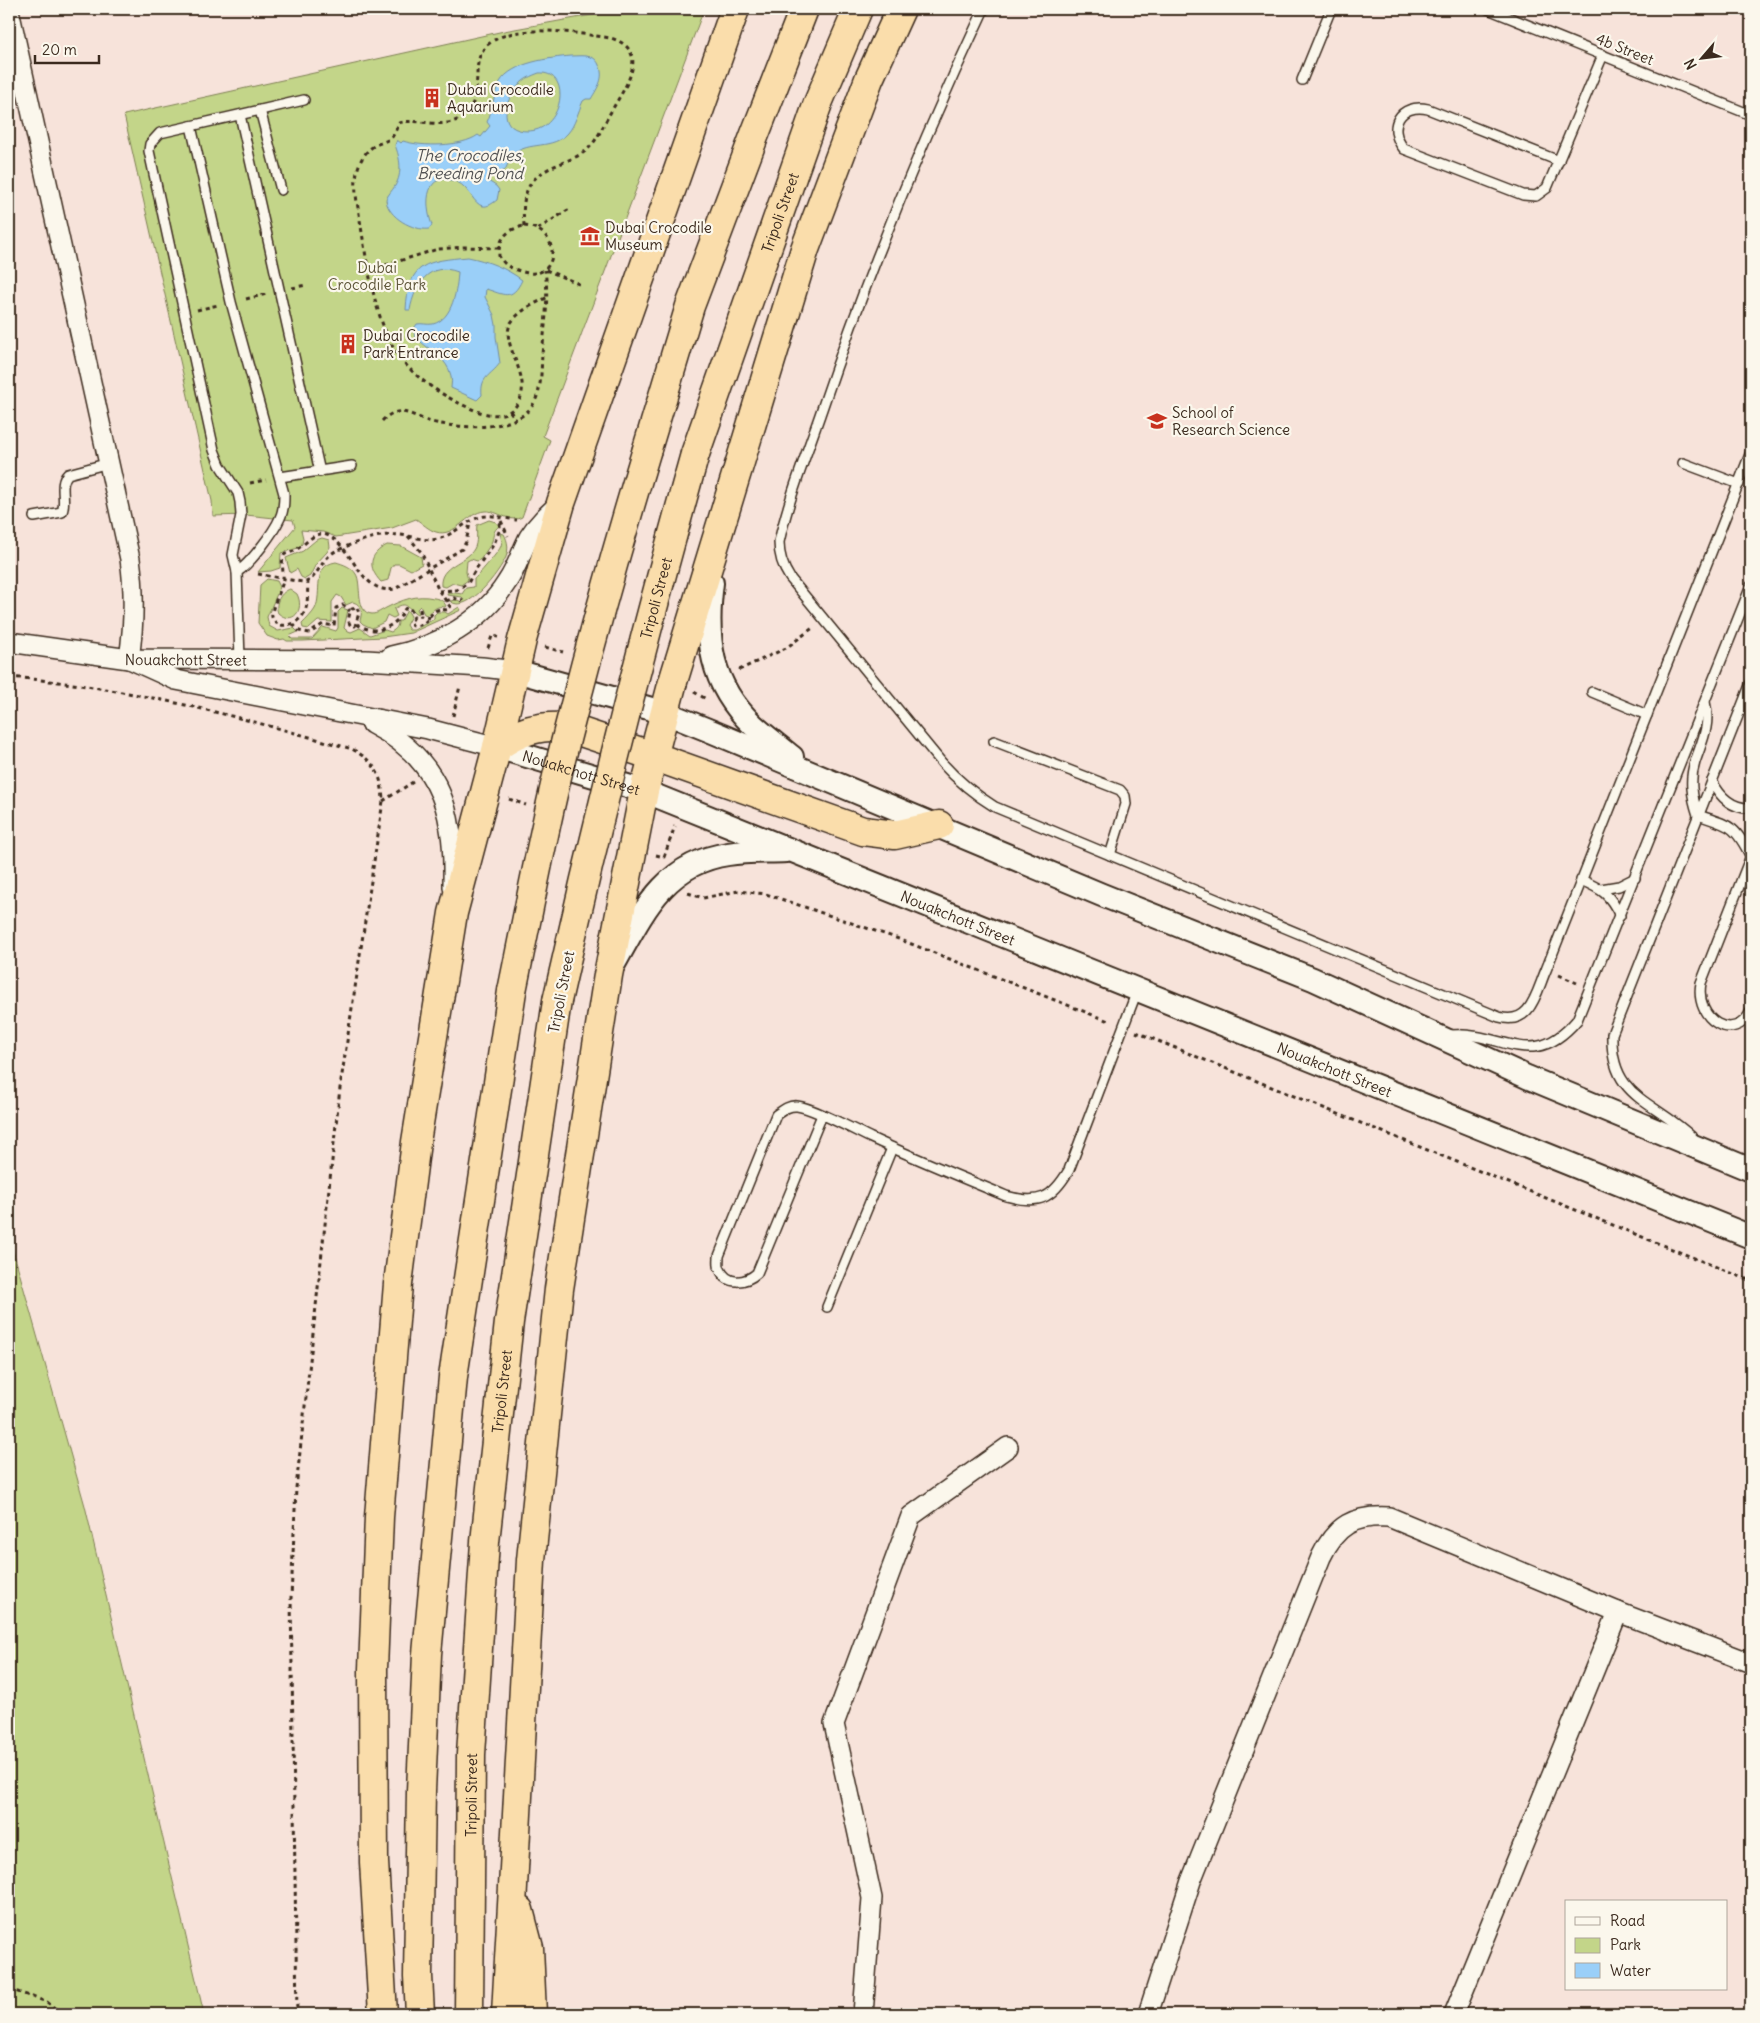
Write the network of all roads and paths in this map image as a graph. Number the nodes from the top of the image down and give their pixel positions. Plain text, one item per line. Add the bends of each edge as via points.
1 (735, 9) edge
2 (804, 9) edge
3 (858, 9) edge
4 (901, 9) edge
5 (984, 9) edge
6 (1331, 9) edge
7 (1488, 9) edge
8 (9, 10) edge
9 (1603, 55) junction
10 (1302, 80) dead end
11 (304, 100) dead end
12 (260, 110) junction
13 (240, 115) junction
14 (1751, 115) edge
15 (191, 126) junction
16 (1559, 160) junction
17 (281, 190) dead end
18 (571, 208) dead end
19 (524, 226) junction
20 (538, 229) junction
21 (498, 248) junction
22 (370, 270) junction
23 (546, 270) junction
24 (580, 284) dead end
25 (548, 297) junction
26 (510, 411) junction
27 (516, 420) junction
28 (382, 421) dead end
29 (1751, 452) edge
30 (109, 463) junction
31 (1683, 463) dead end
32 (352, 466) dead end
33 (320, 472) junction
34 (280, 477) junction
35 (1739, 484) junction
36 (234, 486) junction
37 (561, 502) junction
38 (34, 517) dead end
39 (500, 518) junction
40 (521, 521) dead end
41 (470, 522) junction
42 (719, 534) junction
43 (408, 536) junction
44 (510, 542) dead end
45 (344, 548) junction
46 (430, 569) junction
47 (237, 572) junction
48 (284, 578) junction
49 (308, 581) junction
50 (1751, 586) edge
51 (439, 591) junction
52 (446, 601) junction
53 (463, 601) dead end
54 (451, 608) junction
55 (420, 609) dead end
56 (350, 611) junction
57 (421, 616) junction
58 (414, 617) junction
59 (430, 618) junction
60 (472, 620) junction
61 (824, 620) junction
62 (293, 624) junction
63 (357, 624) junction
64 (492, 636) dead end
65 (9, 642) edge
66 (129, 659) junction
67 (240, 659) junction
68 (366, 660) junction
69 (516, 671) junction
70 (9, 677) edge
71 (720, 679) junction
72 (1751, 682) edge
73 (691, 691) dead end
74 (1592, 692) dead end
75 (1704, 702) junction
76 (666, 713) junction
77 (354, 714) junction
78 (1647, 715) junction
79 (994, 740) dead end
80 (497, 747) junction
81 (653, 756) junction
82 (429, 773) junction
83 (813, 773) junction
84 (1712, 781) junction
85 (644, 791) junction
86 (383, 800) junction
87 (1751, 808) edge
88 (1698, 815) junction
89 (939, 825) junction
90 (794, 851) junction
91 (1110, 855) junction
92 (1751, 857) edge
93 (675, 876) junction
94 (1635, 878) junction
95 (1582, 880) junction
96 (1601, 889) junction
97 (454, 913) junction
98 (1620, 916) junction
99 (608, 975) junction
100 (1137, 991) junction
101 (1751, 1011) edge
102 (1124, 1027) junction
103 (1439, 1037) junction
104 (822, 1115) junction
105 (892, 1148) junction
106 (1705, 1151) junction
107 (1751, 1170) edge
108 (1751, 1237) edge
109 (1751, 1282) edge
110 (827, 1307) dead end
111 (1008, 1447) dead end
112 (1618, 1612) junction
113 (1751, 1663) edge
114 (512, 1892) junction
115 (9, 1990) edge
116 (62, 2014) edge
117 (297, 2014) edge
118 (383, 2014) edge
119 (420, 2014) edge
120 (469, 2014) edge
121 (506, 2014) edge
122 (532, 2014) edge
123 (863, 2014) edge
124 (1148, 2014) edge
125 (1454, 2014) edge

1 - 37 highway
2 - 119 highway, bridge via 690,306 607,583 571,718 512,991 453,1377 428,1644 421,1790
3 - 120 highway, Tripoli Street, bridge via 818,103 695,454 640,656 557,1001 509,1322 485,1542 471,1754
4 - 42 highway via 870,79 806,249
5 - 61 lane via 896,210 836,368 778,542 783,568
6 - 10 lane
7 - 9 lane, 4b Street
8 - 30 street
9 - 14 lane, 4b Street
9 - 16 lane
11 - 12 lane
12 - 13 lane
12 - 17 lane
13 - 15 lane
13 - 33 lane
15 - 34 lane via 231,302
15 - 36 lane via 160,134 150,144 149,151 214,450
16 - 16 lane via 1547,188 1536,196 1530,196 1404,149 1398,141 1397,123 1409,109 1428,109
18 - 20 path
19 - 20 path
19 - 21 path via 510,231
19 - 22 path via 524,202 532,182 548,169 578,156 595,141 630,78 634,64 632,56 619,40 546,30 503,37 483,50 479,58 474,103 461,117 441,124 408,120 399,123 392,137 371,147 359,165 355,189
20 - 23 path via 552,246 552,260
21 - 22 path via 451,248
21 - 23 path via 499,256 508,267 529,274
22 - 26 path via 379,310 394,349 408,366 429,385 458,403 486,414 501,415
23 - 24 path
23 - 25 path
25 - 26 path via 518,315 510,325 508,332 523,387 519,402
25 - 27 path via 537,396 529,410
26 - 27 path
27 - 28 path via 462,426 428,421 402,412 390,414
29 - 35 lane
30 - 38 lane via 68,474 63,481 62,512
30 - 66 street via 134,584
31 - 35 lane
32 - 33 lane
33 - 34 lane
34 - 36 path
34 - 47 lane via 284,502 280,519 250,561
35 - 78 lane
36 - 47 lane via 241,514 233,555
37 - 60 street via 537,526 498,595
37 - 69 highway
39 - 40 path
39 - 41 path via 487,516
39 - 44 path
39 - 51 path via 494,544 468,583 457,590
41 - 43 path via 437,540
41 - 46 path via 462,549
42 - 71 street via 708,628 713,661
42 - 76 highway
43 - 45 path via 384,535
43 - 46 path
45 - 46 path via 368,582 379,590 395,589
45 - 48 path via 329,536 314,535 298,550 284,555
45 - 49 path via 326,558
46 - 51 path
47 - 48 path
47 - 67 lane
48 - 49 path via 303,583
48 - 62 path via 272,617 282,626
49 - 62 path via 304,615
50 - 75 lane
51 - 52 path
52 - 53 path via 454,598
52 - 54 path
54 - 59 path via 435,611
54 - 60 path via 466,607
55 - 57 path
56 - 62 path via 343,605 339,606 334,626 323,624 310,633 299,631
56 - 63 path via 349,624 353,627
56 - 63 path via 354,608 359,610
57 - 58 path
57 - 59 path
58 - 59 path via 410,623 413,626
58 - 63 path via 407,607 398,618 378,631 367,630
60 - 64 path via 481,637
60 - 68 street via 450,635 420,648
61 - 71 path via 786,648
61 - 91 lane via 957,780 995,806
65 - 66 street
66 - 67 street, Nouakchott Street
66 - 77 street, Nouakchott Street via 176,680
67 - 68 street, Nouakchott Street
68 - 69 street, Nouakchott Street
69 - 76 street, Nouakchott Street
69 - 80 highway
70 - 86 path via 137,695 250,720 352,749 377,769 383,784
71 - 73 path
71 - 83 street via 732,700 754,726
72 - 84 lane
74 - 78 lane
75 - 88 lane via 1706,732 1692,776
75 - 94 lane
76 - 81 highway
76 - 83 street, Nouakchott Street
77 - 80 street, Nouakchott Street
77 - 82 street via 394,735
78 - 95 lane
79 - 91 lane via 1120,790 1126,804
80 - 81 highway via 522,732 551,726 580,731
80 - 85 street, Nouakchott Street
80 - 97 highway
81 - 85 highway
81 - 89 highway via 863,831 895,835
82 - 86 path
82 - 97 street via 439,790 450,829
83 - 89 street, Nouakchott Street
84 - 87 lane via 1726,800 1736,806
84 - 88 lane
85 - 90 street, Nouakchott Street
85 - 99 highway
86 - 117 path via 340,1088 296,1488 291,1598
88 - 92 lane via 1732,828
88 - 106 lane via 1618,1017 1612,1034 1611,1052 1625,1086 1681,1126
89 - 103 street, Nouakchott Street via 1102,895 1313,979
90 - 93 street via 727,854 691,866
90 - 100 street, Nouakchott Street
91 - 95 lane via 1507,1019 1523,1016 1529,1010
92 - 101 lane via 1700,983 1699,993 1704,1013 1720,1025 1740,1024
93 - 99 street via 649,903
93 - 102 path via 687,893 695,897 738,891 766,894 896,938
94 - 96 lane via 1619,886
94 - 98 lane
95 - 96 lane
96 - 98 lane via 1613,901
97 - 118 highway via 416,1142 399,1275 379,1517 373,1689 374,1862
98 - 103 lane via 1585,1003 1565,1034 1549,1044 1532,1048 1514,1047 1468,1035
99 - 114 highway via 559,1289 531,1560
100 - 102 lane
100 - 108 street, Nouakchott Street
102 - 105 lane via 1069,1170 1060,1186 1044,1198 1025,1201 1006,1196
102 - 109 path
103 - 106 street, Nouakchott Street
104 - 104 lane via 796,1106 776,1115 719,1256 720,1268 727,1278 737,1282 749,1280 757,1273
104 - 105 lane
105 - 110 lane
106 - 107 street, Nouakchott Street
111 - 123 street via 911,1516 834,1724 872,1898
112 - 113 street
112 - 124 street via 1389,1517 1372,1516 1340,1528 1321,1557 1217,1813 1191,1881
112 - 125 street
114 - 121 highway
114 - 122 highway via 529,1948
115 - 116 path via 47,2002

